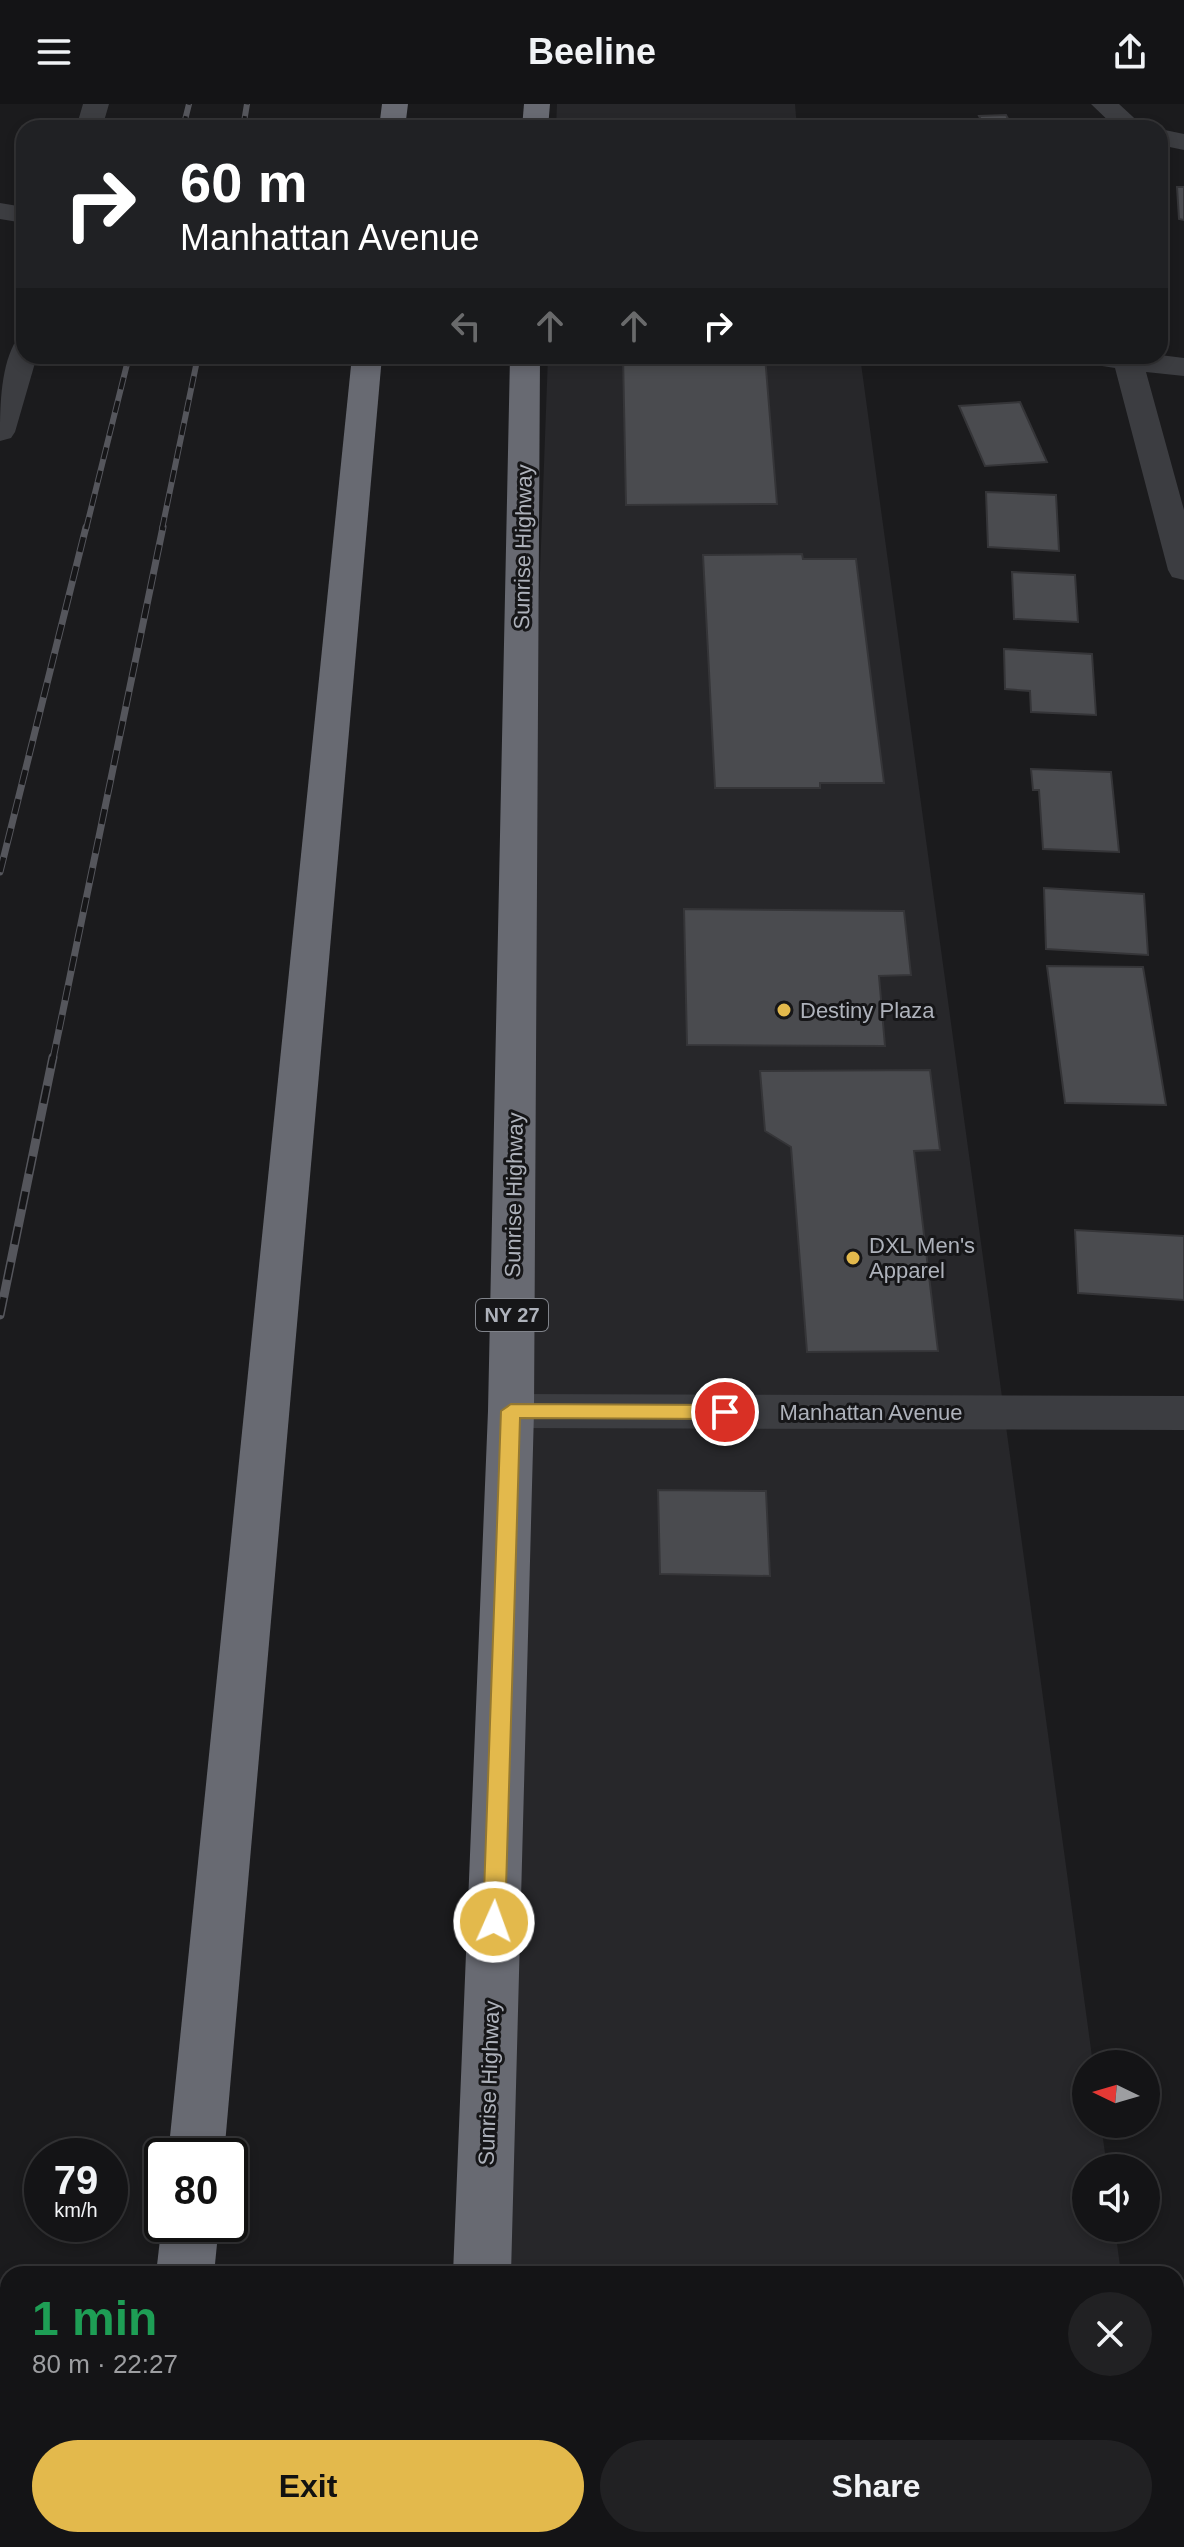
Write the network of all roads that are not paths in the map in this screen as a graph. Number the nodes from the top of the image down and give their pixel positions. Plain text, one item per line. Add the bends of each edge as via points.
1 (1104, 104) edge
2 (1123, 120) edge
3 (20, 364) edge
4 (366, 364) edge
5 (525, 364) edge
6 (1130, 364) edge
7 (0, 432) edge
8 (1184, 570) edge
9 (511, 1411) junction
10 (1184, 1413) edge
11 (198, 2138) edge
12 (188, 2242) edge
13 (186, 2266) edge
14 (482, 2266) edge

1 - 2 street
3 - 7 street
4 - 11 highway
5 - 9 highway, Sunrise Highway / NY 27
6 - 8 street
9 - 10 street, Manhattan Avenue
9 - 14 highway, Sunrise Highway / NY 27
12 - 13 highway

